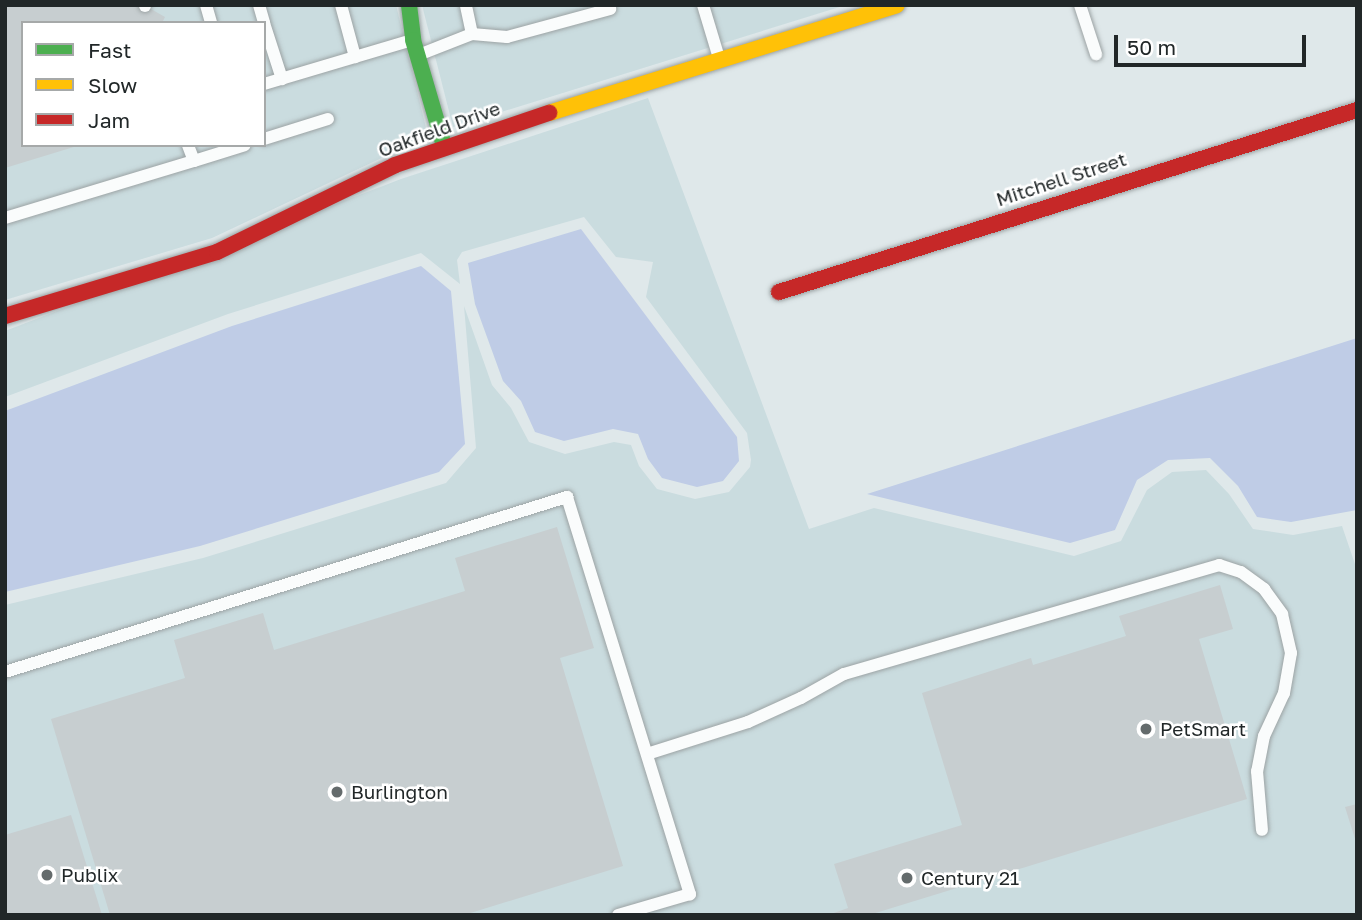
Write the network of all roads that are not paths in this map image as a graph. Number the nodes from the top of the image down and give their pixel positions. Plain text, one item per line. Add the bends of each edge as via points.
1 (341, 5) edge
2 (409, 5) edge
3 (466, 5) edge
4 (703, 5) edge
5 (897, 5) edge
6 (1080, 5) edge
7 (610, 9) dead end
8 (266, 29) edge
9 (472, 34) junction
10 (415, 48) junction
11 (1096, 54) dead end
12 (355, 57) junction
13 (719, 60) junction
14 (282, 79) junction
15 (266, 83) edge
16 (1357, 110) edge
17 (328, 119) dead end
18 (266, 138) edge
19 (444, 146) junction
20 (189, 147) edge
21 (238, 147) edge
22 (194, 161) junction
23 (5, 218) edge
24 (779, 292) dead end
25 (5, 316) edge
26 (5, 672) edge
27 (647, 754) junction
28 (1262, 830) dead end
29 (618, 915) edge

1 - 12 lane
2 - 10 street
3 - 9 lane
4 - 13 lane
5 - 13 street, Oakfield Drive via 829,21
6 - 11 lane
7 - 9 lane via 507,37
8 - 14 lane
9 - 10 lane
10 - 12 lane
10 - 19 street
12 - 14 lane
13 - 19 street, Oakfield Drive
14 - 15 lane
16 - 24 street, Mitchell Street
17 - 18 lane
19 - 25 street, Oakfield Drive via 217,252
20 - 22 lane
21 - 22 lane
22 - 23 lane
26 - 27 lane via 567,497
27 - 28 lane via 748,722 844,674 1219,565 1241,572 1264,589 1282,614 1291,653 1284,692 1264,736 1257,771
27 - 29 lane via 690,894

